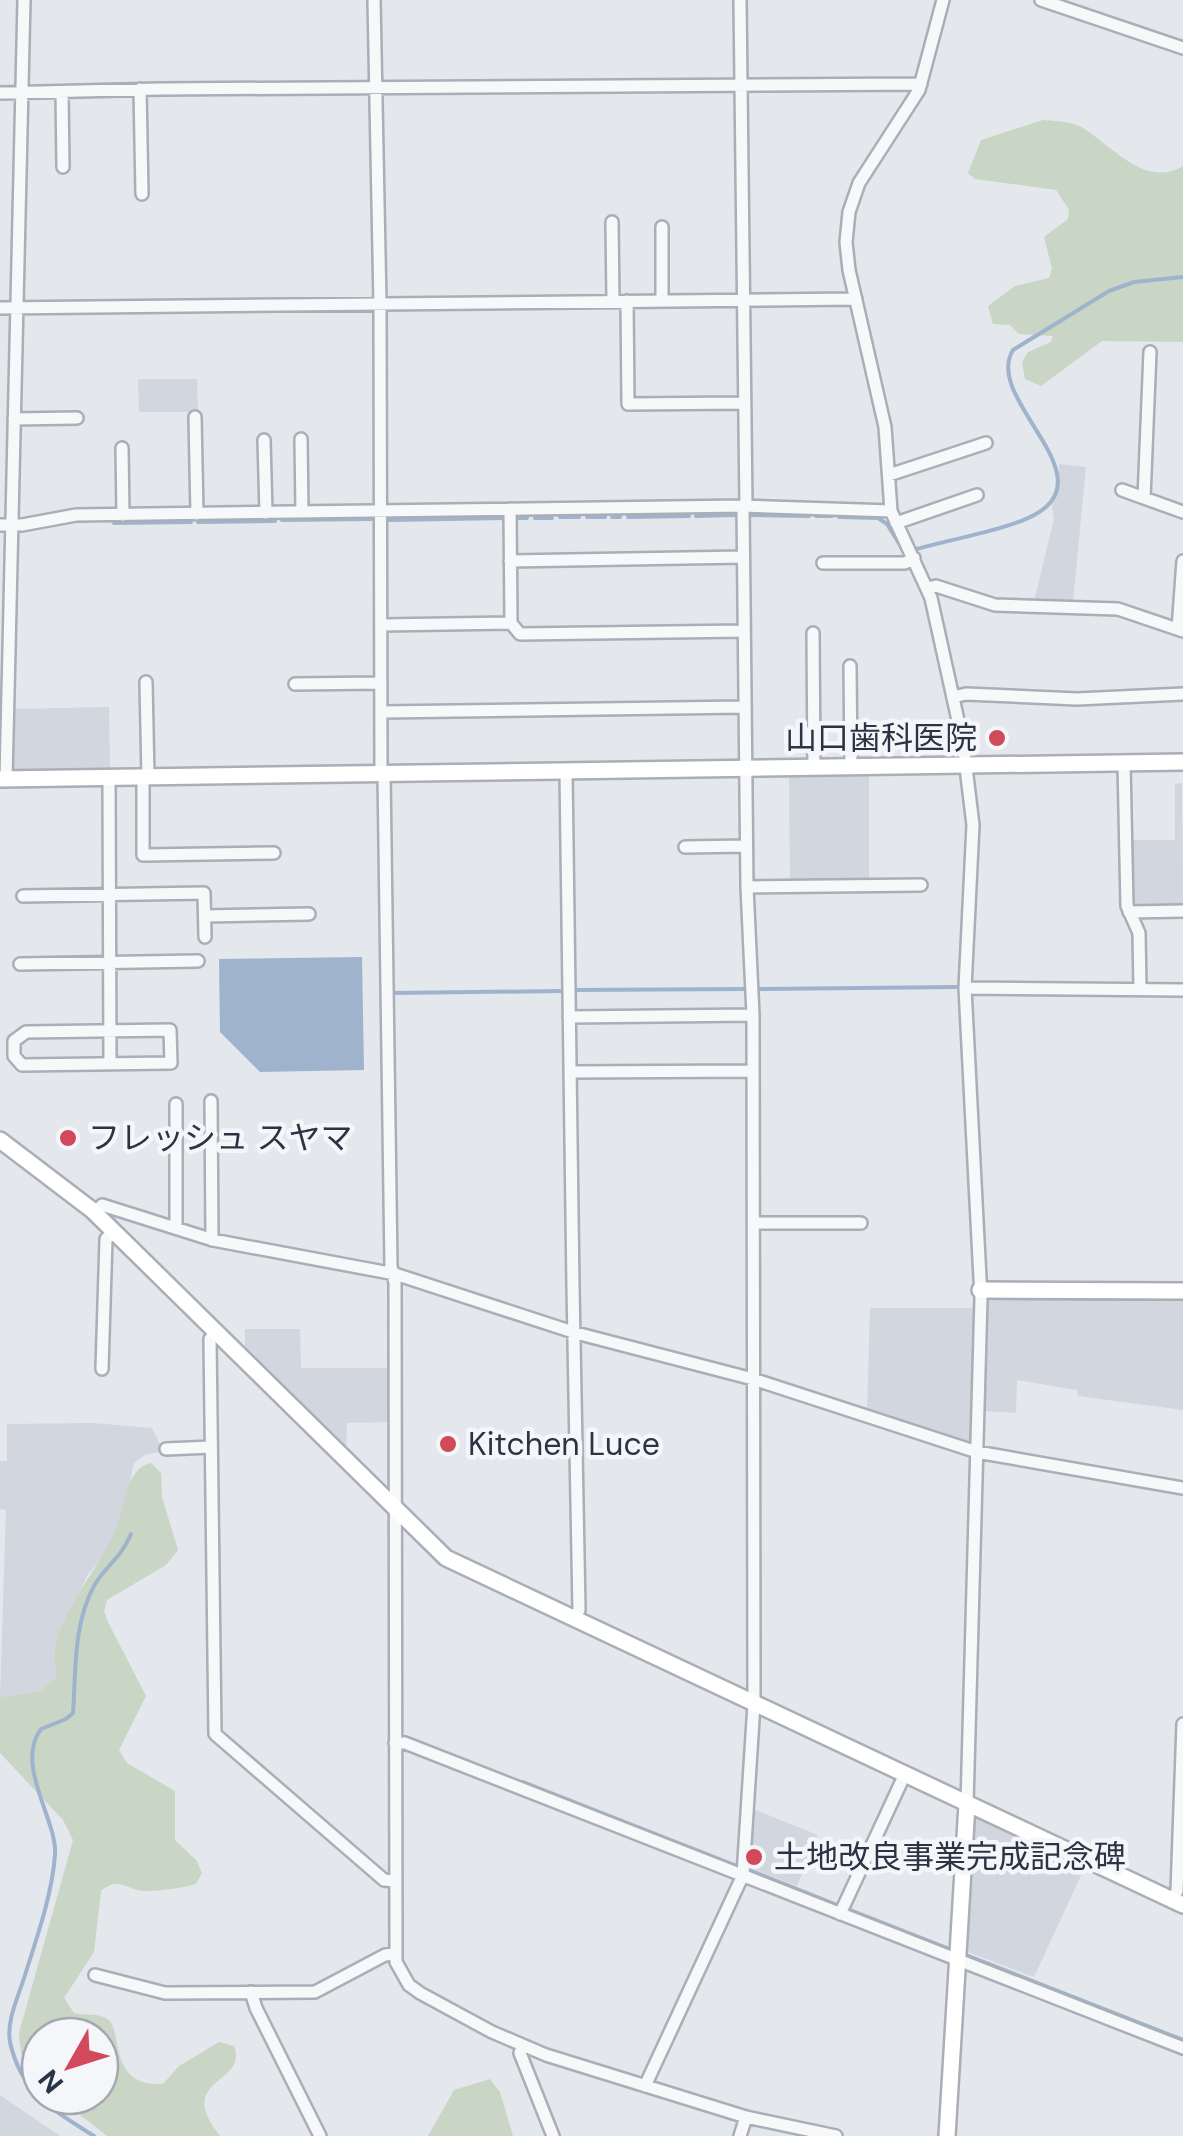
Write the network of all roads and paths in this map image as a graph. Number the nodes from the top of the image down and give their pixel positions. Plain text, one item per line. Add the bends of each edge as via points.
1 (24, 0) edge
2 (374, 0) edge
3 (740, 0) edge
4 (943, 0) edge
5 (1040, 0) edge
6 (1183, 48) edge
7 (921, 84) junction
8 (741, 86) junction
9 (140, 89) junction
10 (376, 90) junction
11 (22, 92) junction
12 (62, 92) junction
13 (0, 93) edge
14 (64, 167) dead end
15 (142, 194) dead end
16 (612, 222) dead end
17 (662, 227) dead end
18 (856, 299) junction
19 (743, 300) junction
20 (620, 301) junction
21 (662, 301) junction
22 (380, 304) junction
23 (0, 308) edge
24 (17, 308) junction
25 (1150, 352) dead end
26 (744, 403) junction
27 (195, 417) dead end
28 (77, 418) dead end
29 (14, 419) junction
30 (264, 440) dead end
31 (301, 440) dead end
32 (986, 443) dead end
33 (122, 448) dead end
34 (889, 475) junction
35 (1122, 490) dead end
36 (977, 495) dead end
37 (1144, 498) junction
38 (744, 506) junction
39 (510, 509) junction
40 (381, 511) junction
41 (302, 512) junction
42 (1183, 512) edge
43 (266, 513) junction
44 (197, 514) junction
45 (123, 515) junction
46 (894, 517) junction
47 (6, 525) edge
48 (743, 558) junction
49 (914, 558) junction
50 (510, 561) junction
51 (1183, 561) edge
52 (823, 563) dead end
53 (928, 588) junction
54 (511, 623) junction
55 (382, 625) junction
56 (1180, 630) edge
57 (744, 631) junction
58 (813, 634) dead end
59 (850, 666) dead end
60 (146, 682) dead end
61 (382, 683) junction
62 (295, 684) dead end
63 (1183, 694) edge
64 (953, 696) junction
65 (744, 707) junction
66 (382, 712) junction
67 (1183, 762) edge
68 (1124, 763) junction
69 (966, 765) junction
70 (851, 767) junction
71 (745, 768) junction
72 (814, 768) junction
73 (566, 771) junction
74 (383, 774) junction
75 (146, 777) junction
76 (109, 778) junction
77 (3, 779) edge
78 (746, 846) junction
79 (686, 847) dead end
80 (274, 853) dead end
81 (921, 885) dead end
82 (747, 886) junction
83 (110, 894) junction
84 (23, 896) dead end
85 (1183, 911) edge
86 (1130, 912) junction
87 (308, 914) dead end
88 (205, 916) junction
89 (205, 937) dead end
90 (198, 961) dead end
91 (110, 962) junction
92 (20, 964) dead end
93 (966, 988) junction
94 (1140, 989) junction
95 (1183, 990) edge
96 (753, 1015) junction
97 (569, 1017) junction
98 (110, 1031) junction
99 (110, 1064) junction
100 (753, 1071) junction
101 (570, 1072) junction
102 (211, 1101) dead end
103 (176, 1104) dead end
104 (0, 1140) edge
105 (95, 1212) junction
106 (754, 1224) junction
107 (862, 1224) dead end
108 (176, 1228) junction
109 (114, 1232) junction
110 (212, 1240) junction
111 (393, 1274) junction
112 (980, 1290) junction
113 (1183, 1292) edge
114 (216, 1333) junction
115 (576, 1334) junction
116 (102, 1369) dead end
117 (753, 1379) junction
118 (212, 1447) junction
119 (166, 1449) dead end
120 (977, 1452) junction
121 (1183, 1488) edge
122 (397, 1512) junction
123 (574, 1619) junction
124 (754, 1704) junction
125 (1183, 1724) edge
126 (395, 1743) junction
127 (905, 1774) junction
128 (967, 1804) junction
129 (742, 1875) junction
130 (394, 1880) junction
131 (1178, 1902) edge
132 (840, 1914) junction
133 (394, 1954) junction
134 (957, 1959) junction
135 (95, 1975) dead end
136 (252, 1992) junction
137 (524, 2046) junction
138 (1183, 2048) edge
139 (645, 2086) junction
140 (746, 2117) junction
141 (320, 2136) edge
142 (552, 2136) edge
143 (740, 2136) edge
144 (836, 2136) edge
145 (947, 2136) edge

1 - 11 street
2 - 10 street
3 - 8 street
4 - 7 street
5 - 6 street
7 - 8 street
7 - 18 street via 853,198 846,242
8 - 10 street
8 - 19 street
9 - 10 street
9 - 12 street
9 - 15 street
10 - 22 street
11 - 12 street
11 - 13 street
11 - 24 street
12 - 14 street
16 - 20 street
17 - 21 street
18 - 19 street
18 - 34 street via 886,427
19 - 21 street
19 - 26 street
20 - 21 street
20 - 22 street
20 - 26 street via 628,404
22 - 24 street
22 - 40 street
23 - 24 street
24 - 29 street
25 - 37 street
26 - 38 street
27 - 44 street
28 - 29 street
29 - 47 street
30 - 43 street
31 - 41 street
32 - 34 street
33 - 45 street
34 - 46 street
35 - 37 street
36 - 46 street
37 - 42 street
38 - 39 street
38 - 46 street
38 - 48 street
39 - 40 street
39 - 50 street
40 - 41 street
40 - 55 street
41 - 43 street
43 - 44 street
44 - 45 street
45 - 47 street
46 - 49 street
47 - 77 street
48 - 50 street
48 - 57 street
49 - 52 street
49 - 53 street
50 - 54 street
51 - 56 street
53 - 56 street via 996,605 1118,609
53 - 64 street
54 - 55 street
54 - 57 street via 520,634
55 - 61 street
57 - 65 street
58 - 72 street
59 - 70 street
60 - 75 street
61 - 62 street
61 - 66 street
63 - 64 street
64 - 69 street
65 - 66 street
65 - 71 street
66 - 74 street
67 - 68 street
68 - 69 street
68 - 86 street
69 - 70 street
69 - 93 street via 973,833
70 - 72 street
71 - 72 street
71 - 73 street
71 - 78 street
73 - 74 street
73 - 97 street
74 - 75 street
74 - 111 street
75 - 76 street
75 - 80 street via 143,855
76 - 77 street
76 - 83 street
78 - 79 street
78 - 82 street
81 - 82 street
82 - 96 street
83 - 84 street
83 - 88 street via 204,893
83 - 91 street
85 - 86 street
86 - 94 street via 1138,933
87 - 88 street
88 - 89 street
90 - 91 street
91 - 92 street
91 - 98 street
93 - 94 street
93 - 112 street
94 - 95 street
96 - 97 street
96 - 100 street
97 - 101 street
98 - 99 street
98 - 99 street via 170,1030 170,1062
98 - 99 street via 26,1032 14,1041 22,1064
100 - 101 street
100 - 106 street
101 - 115 street
102 - 110 street
103 - 108 street
104 - 105 street
105 - 108 street via 102,1205
105 - 109 street
106 - 107 street
106 - 117 street
108 - 110 street
109 - 114 street
109 - 116 street via 106,1239
110 - 111 street
111 - 115 street
111 - 122 street
112 - 113 street
112 - 120 street
114 - 118 street via 210,1339
114 - 122 street
115 - 117 street
115 - 123 street
117 - 120 street
117 - 124 street
118 - 119 street
118 - 130 street via 214,1734 384,1880
120 - 121 street
120 - 128 street
122 - 123 street via 446,1558
122 - 126 street
123 - 124 street
124 - 127 street
124 - 129 street
125 - 131 street
126 - 129 street
126 - 130 street
127 - 128 street
127 - 132 street
128 - 131 street
128 - 134 street
129 - 132 street
129 - 139 street
130 - 133 street
132 - 134 street
133 - 136 street via 315,1992
133 - 137 street via 401,1974 420,1992
134 - 138 street
134 - 145 street
135 - 136 street via 165,1993
136 - 141 street
137 - 139 street
137 - 142 street via 520,2054
139 - 140 street
140 - 143 street
140 - 144 street

